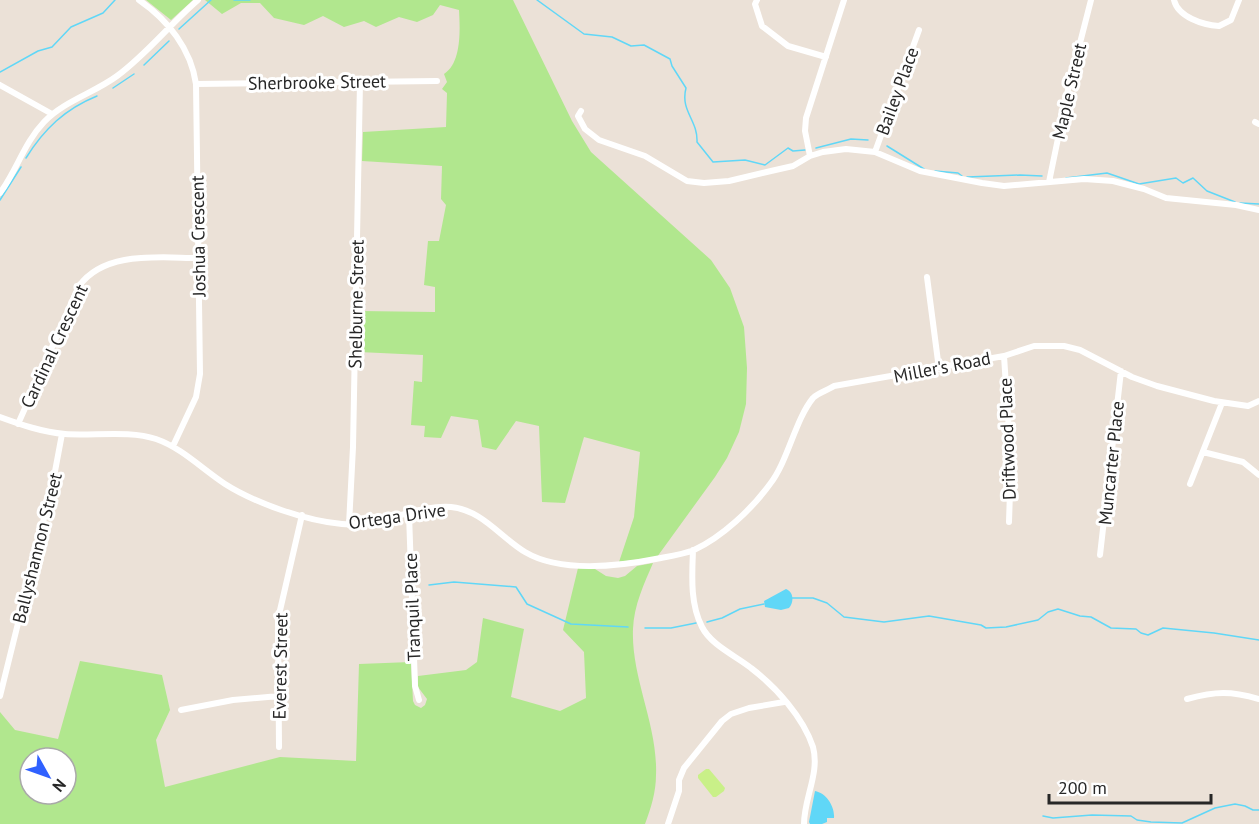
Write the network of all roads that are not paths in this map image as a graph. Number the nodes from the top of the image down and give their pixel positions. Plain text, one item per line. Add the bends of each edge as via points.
1 (139, 0) edge
2 (198, 0) edge
3 (757, 0) edge
4 (844, 0) edge
5 (1090, 0) edge
6 (1174, 0) edge
7 (1239, 0) edge
8 (170, 27) junction
9 (919, 30) dead end
10 (826, 57) junction
11 (437, 81) dead end
12 (360, 82) junction
13 (0, 84) edge
14 (196, 84) junction
15 (581, 111) dead end
16 (52, 114) junction
17 (875, 152) junction
18 (810, 156) junction
19 (1049, 183) junction
20 (0, 193) edge
21 (1259, 210) edge
22 (199, 258) junction
23 (927, 278) dead end
24 (1004, 356) junction
25 (939, 369) junction
26 (1121, 371) junction
27 (1259, 401) edge
28 (1222, 402) junction
29 (0, 417) edge
30 (18, 423) junction
31 (63, 434) junction
32 (173, 446) junction
33 (1203, 452) junction
34 (1259, 475) edge
35 (1190, 484) dead end
36 (409, 514) junction
37 (302, 515) junction
38 (1009, 522) dead end
39 (349, 525) junction
40 (693, 550) junction
41 (1100, 555) dead end
42 (0, 696) edge
43 (279, 696) junction
44 (1187, 699) dead end
45 (1259, 699) edge
46 (419, 700) dead end
47 (784, 702) junction
48 (181, 710) dead end
49 (279, 747) dead end
50 (668, 824) edge
51 (804, 824) edge

1 - 8 street, Joshua Crescent
2 - 8 street
3 - 10 street via 762,26 788,46
4 - 10 street
5 - 19 street, Maple Street
6 - 7 street via 1183,14 1216,26 1231,20
8 - 14 street, Joshua Crescent via 190,60
8 - 16 street via 116,77
9 - 17 street, Bailey Place
10 - 18 street via 806,120
11 - 12 street, Sherbrooke Street
12 - 14 street, Sherbrooke Street
12 - 39 street, Shelburne Street
13 - 16 street
14 - 22 street, Joshua Crescent
15 - 18 street via 578,116 585,129 599,140 645,156 687,181 734,180 793,165
16 - 20 street via 28,142
17 - 18 street via 842,149
17 - 19 street via 920,171 956,179 1005,186
19 - 21 street via 1113,181 1166,198
22 - 30 street, Cardinal Crescent via 128,260 91,273 79,286
22 - 32 street, Joshua Crescent via 200,382
23 - 25 street
24 - 25 street, Miller's Road
24 - 26 street, Miller's Road via 1034,346 1064,346
24 - 38 street, Driftwood Place via 1011,461
25 - 40 street, Miller's Road via 834,386 814,396 771,483 738,518
26 - 28 street, Miller's Road via 1157,386
26 - 41 street, Muncarter Place
27 - 28 street, Miller's Road via 1248,406
28 - 33 street
29 - 30 street, Ortega Drive
30 - 31 street, Ortega Drive
31 - 32 street, Ortega Drive via 143,436
31 - 42 street, Ballyshannon Street
32 - 37 street, Ortega Drive via 240,493
33 - 34 street via 1243,462
33 - 35 street
36 - 39 street, Ortega Drive
36 - 40 street, Ortega Drive via 444,507 466,511 525,552 560,564 619,565
36 - 46 street, Tranquil Place via 415,686
37 - 39 street, Ortega Drive
37 - 43 street, Everest Street via 279,615
40 - 47 street via 693,597 702,627 711,639 753,669
43 - 48 street
43 - 49 street, Everest Street
44 - 45 street via 1225,692
47 - 50 street via 749,708 722,721 684,768
47 - 51 street via 804,726 813,749 815,769

